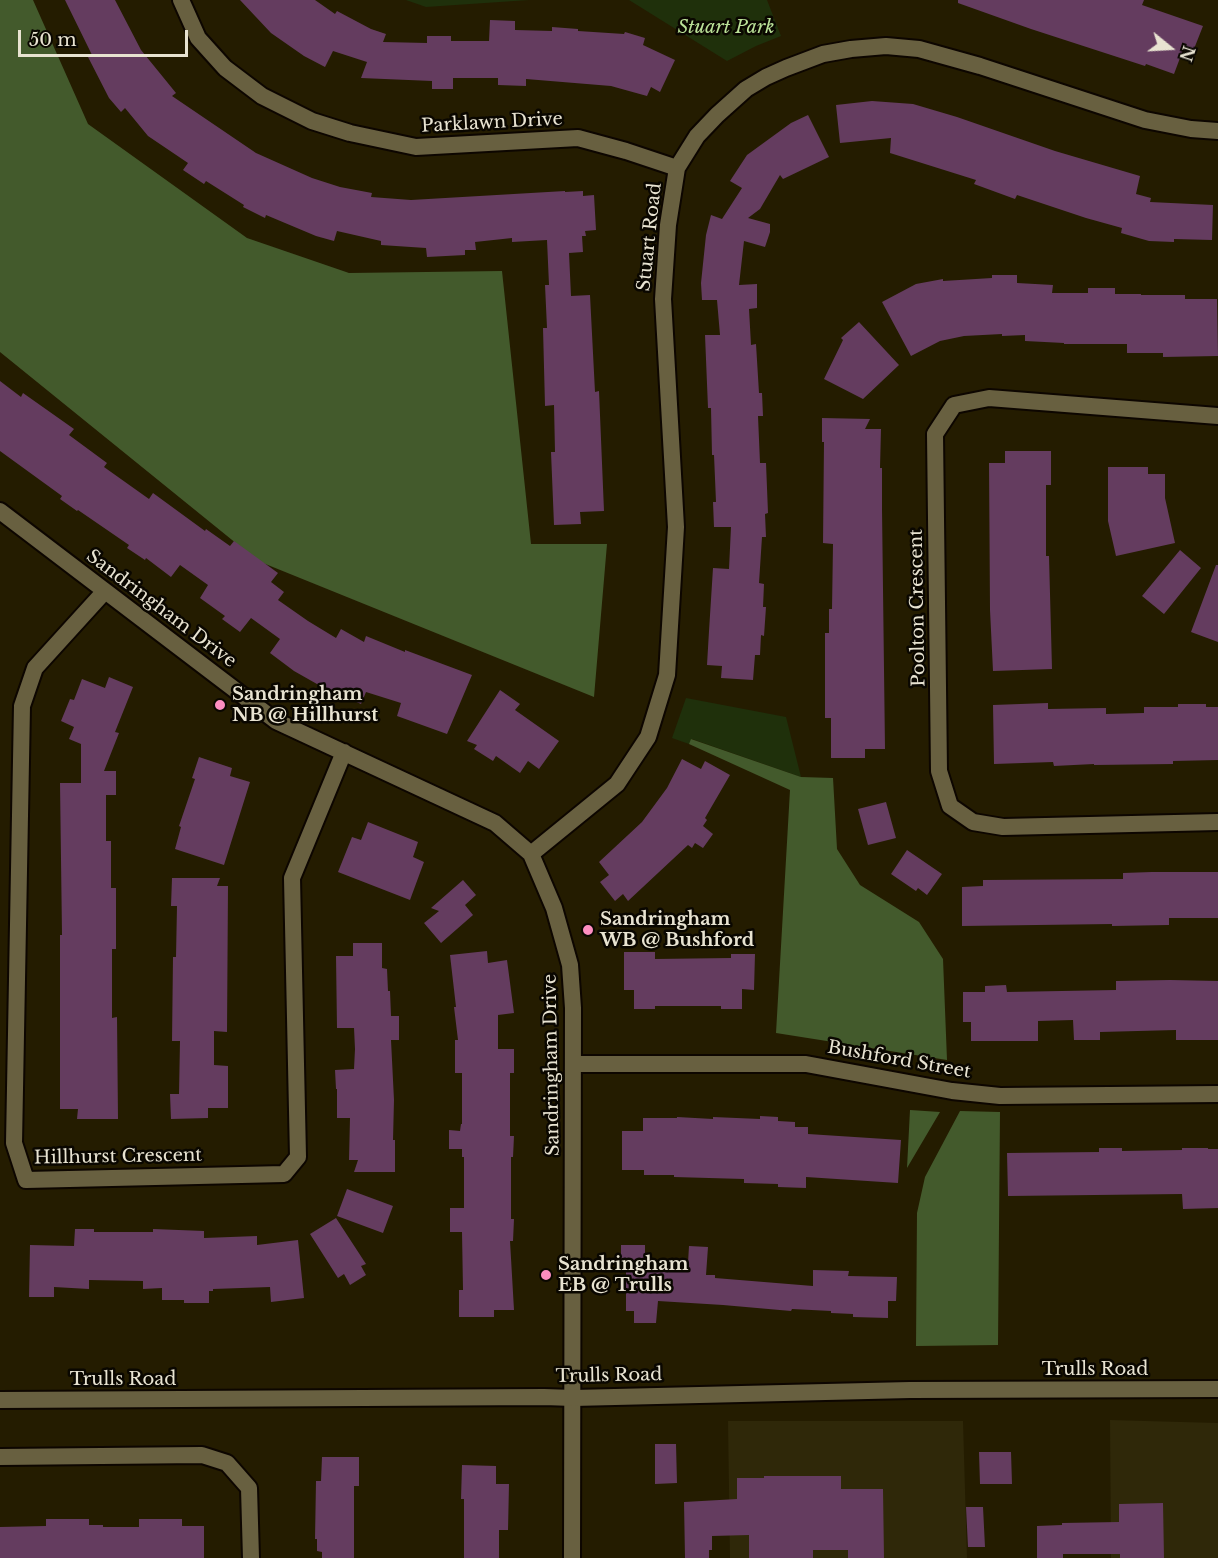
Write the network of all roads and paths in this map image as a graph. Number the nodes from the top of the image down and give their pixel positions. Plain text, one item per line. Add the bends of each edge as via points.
1 (181, 0) edge
2 (1218, 131) edge
3 (677, 168) junction
4 (1218, 416) edge
5 (0, 511) edge
6 (105, 591) junction
7 (344, 752) junction
8 (1218, 822) edge
9 (531, 854) junction
10 (574, 1064) junction
11 (1218, 1094) edge
12 (1218, 1389) edge
13 (573, 1398) junction
14 (0, 1400) edge
15 (0, 1457) edge
16 (251, 1558) edge
17 (572, 1558) edge

1 - 3 street, Parklawn Drive via 198,38 225,69 262,96 350,134 416,147 578,138
2 - 3 street, Stuart Road via 1145,120 980,66 919,49 886,46 823,54 766,77 717,115 697,136
3 - 9 street, Stuart Road via 663,299 676,527 667,675 648,737 617,784
4 - 8 street, Poolton Crescent via 989,398 954,405 935,434 939,771 950,806 973,822 1003,827
5 - 6 street, Sandringham Drive
6 - 7 street, Sandringham Drive via 276,721
6 - 7 street, Hillhurst Crescent via 35,668 21,706 14,1143 26,1180 284,1174 297,1157 292,878
7 - 9 street, Sandringham Drive via 495,823
9 - 10 street, Sandringham Drive via 554,908 570,965
10 - 11 street, Bushford Street via 806,1064 1000,1096
10 - 13 street, Sandringham Drive
12 - 13 street, Trulls Road via 910,1390
13 - 14 street, Trulls Road
13 - 17 street, Sandringham Drive
15 - 16 street via 202,1455 227,1463 249,1488

